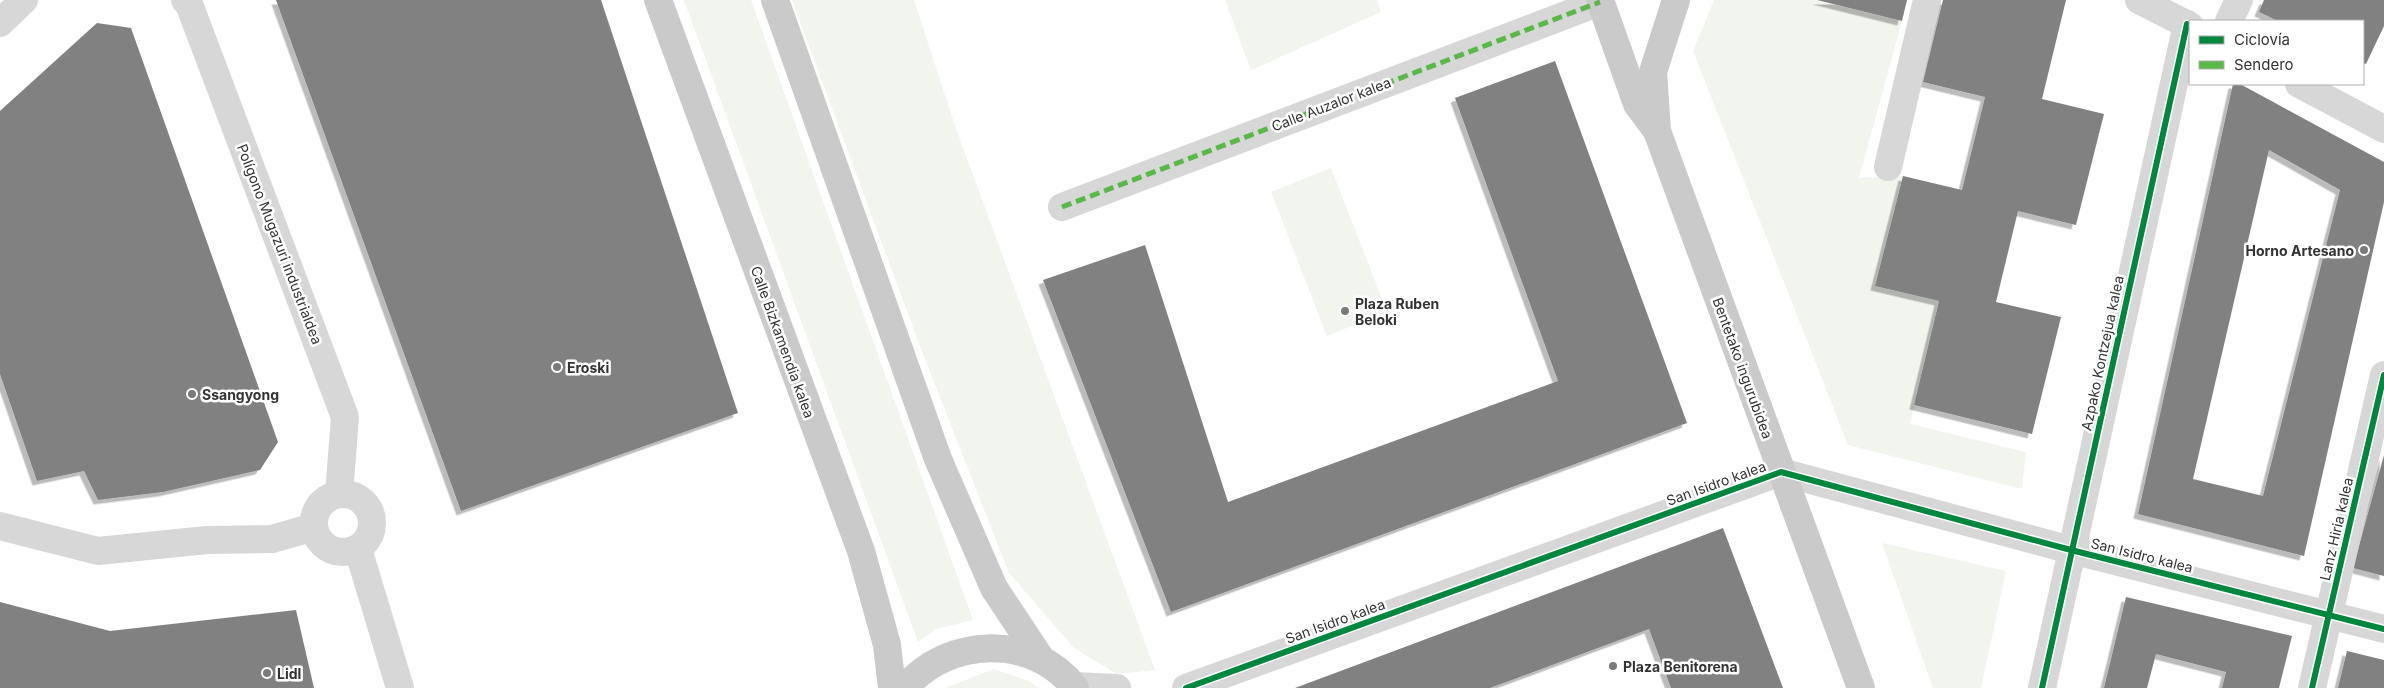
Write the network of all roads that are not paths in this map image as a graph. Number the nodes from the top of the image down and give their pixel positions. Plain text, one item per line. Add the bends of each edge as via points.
1 (24, 0) edge
2 (185, 0) edge
3 (658, 0) edge
4 (775, 0) edge
5 (1676, 0) edge
6 (1927, 0) edge
7 (2139, 0) edge
8 (2239, 0) edge
9 (1600, 1) edge
10 (2230, 20) edge
11 (0, 23) edge
12 (2189, 25) edge
13 (2301, 85) edge
14 (2384, 129) edge
15 (1657, 131) junction
16 (1888, 167) dead end
17 (1062, 207) dead end
18 (2384, 375) edge
19 (1781, 472) junction
20 (339, 494) junction
21 (0, 526) edge
22 (314, 527) junction
23 (358, 549) junction
24 (2071, 550) junction
25 (2329, 615) junction
26 (2384, 628) edge
27 (1042, 660) junction
28 (1075, 687) edge
29 (400, 688) edge
30 (892, 688) edge
31 (905, 688) edge
32 (1117, 688) edge
33 (1186, 688) edge
34 (1862, 688) edge
35 (2042, 688) edge
36 (2312, 688) edge

1 - 11 street
2 - 20 street, Polígono Mugazuri industrialdea via 345,416
3 - 30 main road, Calle Bizkamendia kalea via 861,552 887,645
4 - 27 main road via 938,459 994,588
5 - 15 main road, Bentetako ingurubidea via 1653,72
6 - 16 street
7 - 12 street
8 - 10 street
9 - 15 main road, Bentetako ingurubidea via 1637,104
9 - 17 street, Calle Auzalor kalea
12 - 24 street, Azpako Kontzejua kalea
13 - 14 street
15 - 19 main road, Bentetako ingurubidea
18 - 25 street, Lanz Hiria kalea
19 - 24 street, San Isidro kalea
19 - 33 street, San Isidro kalea
19 - 34 main road, Bentetako ingurubidea
20 - 22 street via 323,502 314,517
20 - 23 street via 358,498 370,511 372,529
21 - 22 street via 98,552 206,540 272,539
22 - 23 street via 316,536 330,550 340,553
23 - 29 street
24 - 25 street, San Isidro kalea
24 - 35 street, Azpako Kontzejua kalea
25 - 26 street, San Isidro kalea
25 - 36 street, Lanz Hiria kalea
27 - 28 main road
27 - 31 main road via 1010,649 976,648 944,657 915,675
28 - 32 street

